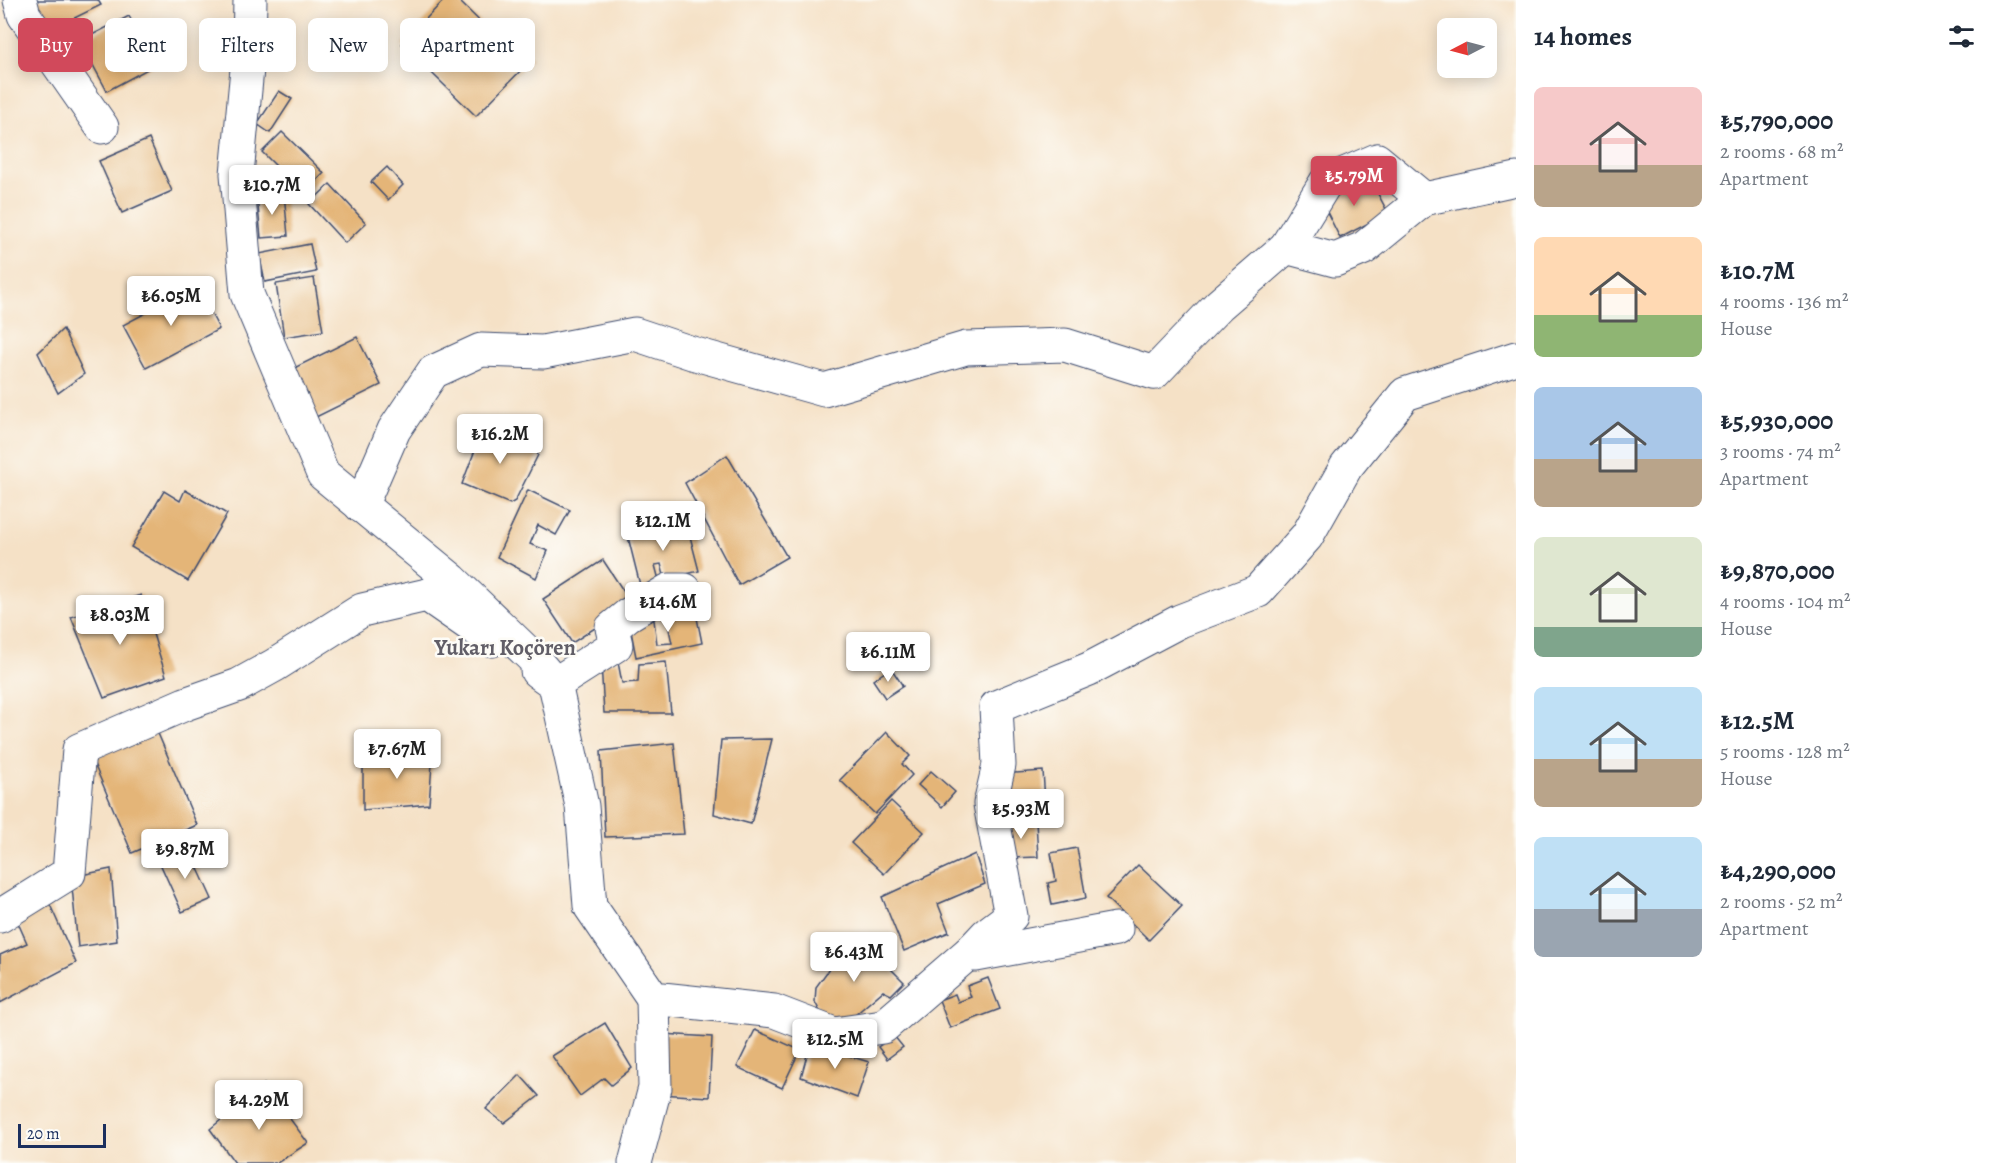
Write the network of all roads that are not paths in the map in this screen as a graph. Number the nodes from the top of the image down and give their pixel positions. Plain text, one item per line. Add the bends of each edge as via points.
1 (20, 0) edge
2 (250, 0) edge
3 (102, 127) dead end
4 (1516, 178) edge
5 (1424, 199) junction
6 (1286, 247) junction
7 (1516, 358) edge
8 (361, 506) junction
9 (685, 590) dead end
10 (555, 684) junction
11 (0, 916) edge
12 (1116, 929) dead end
13 (971, 951) junction
14 (653, 998) junction
15 (635, 1163) edge

1 - 3 street via 24,15
2 - 8 street via 237,174 247,294 323,474
4 - 5 street
5 - 6 street via 1364,248 1335,260
5 - 6 street via 1377,160 1326,182
6 - 8 street via 1219,305 1154,373 1065,345 966,348 824,390 635,334 543,352 481,350 432,372 394,430
7 - 13 street via 1405,394 1346,467 1307,536 1258,591 1180,621 1089,669 996,707 999,765 990,804 1011,916
8 - 10 street via 452,579
9 - 10 street via 669,590 628,615 612,628 616,645
10 - 11 street via 427,595 362,610 239,685 80,750 69,873
10 - 14 street via 582,806 590,906
12 - 13 street via 976,955
13 - 14 street via 883,1027 834,1034 774,1011
14 - 15 street via 655,1088

